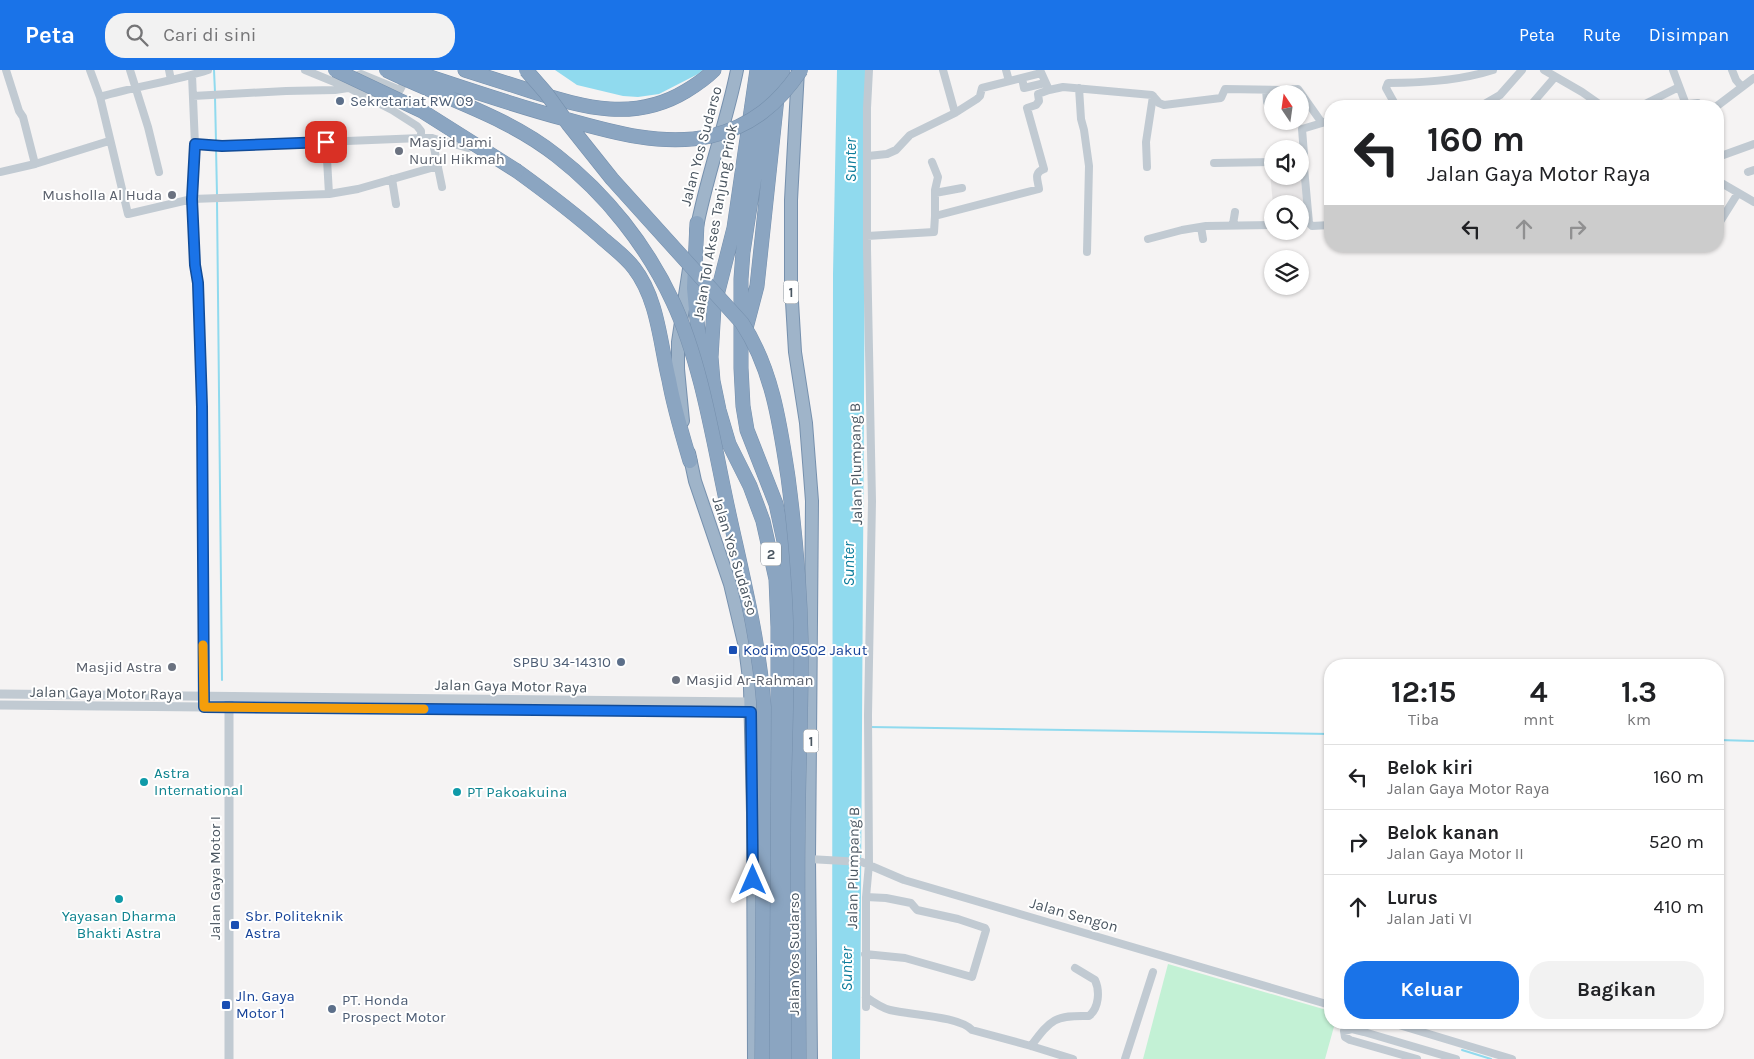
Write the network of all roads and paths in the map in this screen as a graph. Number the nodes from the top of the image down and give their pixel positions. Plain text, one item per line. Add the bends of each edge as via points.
1 (6, 70) edge
2 (90, 70) edge
3 (130, 70) edge
4 (169, 70) edge
5 (208, 70) edge
6 (305, 70) edge
7 (335, 70) edge
8 (386, 70) edge
9 (409, 70) edge
10 (465, 70) edge
11 (526, 70) edge
12 (714, 70) edge
13 (737, 70) edge
14 (758, 70) edge
15 (771, 70) edge
16 (783, 70) edge
17 (799, 70) edge
18 (869, 70) edge
19 (943, 70) edge
20 (1006, 70) edge
21 (1493, 70) edge
22 (1522, 70) edge
23 (1544, 70) edge
24 (1673, 70) edge
25 (1732, 70) edge
26 (1040, 71) edge
27 (192, 75) junction
28 (1555, 77) junction
29 (1022, 78) junction
30 (1754, 78) edge
31 (171, 80) junction
32 (1009, 81) junction
33 (136, 86) junction
34 (1047, 86) junction
35 (1679, 87) junction
36 (1742, 87) junction
37 (349, 88) junction
38 (1079, 88) junction
39 (400, 90) junction
40 (1264, 90) edge
41 (193, 96) junction
42 (1153, 96) junction
43 (100, 97) junction
44 (1393, 100) edge
45 (1491, 100) edge
46 (1535, 100) edge
47 (1593, 100) edge
48 (1653, 100) edge
49 (1685, 100) edge
50 (1724, 101) edge
51 (1309, 105) edge
52 (392, 110) junction
53 (955, 113) junction
54 (1322, 123) joint
55 (421, 138) junction
56 (432, 138) junction
57 (1302, 140) edge
58 (109, 141) junction
59 (326, 142) junction
60 (195, 144) junction
61 (1754, 144) edge
62 (468, 148) dead end
63 (1724, 155) edge
64 (868, 156) junction
65 (932, 162) dead end
66 (1264, 162) edge
67 (1214, 163) dead end
68 (35, 164) junction
69 (438, 166) junction
70 (1147, 167) dead end
71 (0, 172) edge
72 (159, 172) dead end
73 (392, 180) junction
74 (1305, 185) edge
75 (1724, 185) edge
76 (442, 187) dead end
77 (962, 188) dead end
78 (935, 193) junction
79 (1738, 193) junction
80 (329, 194) junction
81 (192, 199) junction
82 (1754, 202) edge
83 (396, 204) dead end
84 (1235, 212) dead end
85 (1724, 215) edge
86 (935, 216) junction
87 (697, 223) junction
88 (1233, 224) junction
89 (1310, 224) joint
90 (1264, 225) edge
91 (1324, 225) edge
92 (1201, 227) junction
93 (1149, 229) dead end
94 (868, 236) junction
95 (1203, 239) dead end
96 (1087, 252) dead end
97 (741, 346) junction
98 (719, 410) junction
99 (690, 461) junction
100 (0, 694) edge
101 (118, 695) junction
102 (204, 696) junction
103 (229, 697) junction
104 (454, 699) junction
105 (684, 701) junction
106 (0, 705) edge
107 (118, 706) junction
108 (204, 707) junction
109 (229, 707) junction
110 (751, 707) junction
111 (784, 707) junction
112 (454, 710) junction
113 (684, 711) junction
114 (809, 859) junction
115 (866, 863) junction
116 (866, 897) junction
117 (865, 954) junction
118 (1075, 968) dead end
119 (1153, 972) dead end
120 (866, 998) junction
121 (1324, 1003) edge
122 (866, 1007) dead end
123 (1412, 1029) edge
124 (1397, 1042) junction
125 (1031, 1046) junction
126 (1394, 1052) junction
127 (229, 1059) edge
128 (754, 1059) edge
129 (762, 1059) edge
130 (776, 1059) edge
131 (789, 1059) edge
132 (799, 1059) edge
133 (811, 1059) edge
134 (1073, 1059) edge
135 (1125, 1059) edge
136 (1417, 1059) edge
137 (1456, 1059) edge
138 (1512, 1059) edge

1 - 68 street via 23,116
2 - 43 street
3 - 33 street
4 - 31 street
5 - 27 street
6 - 37 street
7 - 99 highway, bridge via 422,111 488,152 586,222 635,269 656,318 672,398
8 - 129 highway, bridge via 486,114 557,156 597,192 627,226 674,303 701,388 761,671 764,706
9 - 17 highway, bridge via 544,114 616,133 676,139 711,136 744,124 775,103
9 - 39 street
10 - 12 highway, bridge via 566,102 611,110 656,105 677,97
11 - 132 highway, bridge via 612,179 742,323 760,356 772,389 793,519 801,637
13 - 87 highway, Jalan Yos Sudarso
14 - 98 highway, Jalan Tol Akses Tanjung Priok / 2 via 734,228 714,307 712,374
15 - 97 highway, Jalan Tol Akses Tanjung Priok / 2 via 743,252
16 - 97 highway via 777,98 757,286
17 - 114 highway, Jalan Yos Sudarso / 1 via 791,200 790,285 794,352 806,423 812,501
18 - 64 street, Jalan Plumpang B
19 - 53 street
20 - 32 street
21 - 44 street via 1458,79 1388,83 1386,88
22 - 45 street
23 - 28 street
24 - 35 street
25 - 36 street
26 - 29 street
26 - 34 street
27 - 31 street
27 - 41 street
28 - 46 street
28 - 47 street
29 - 32 street
29 - 34 street via 1024,88
30 - 36 street
31 - 33 street
32 - 53 street via 982,88 977,99
33 - 43 street
33 - 72 street
34 - 38 street
34 - 86 street via 1038,94 1039,101 1027,108 1044,169 1036,174 1039,189
35 - 48 street
35 - 49 street
36 - 50 street
37 - 39 street via 361,74
37 - 41 street
37 - 52 street
38 - 42 street
38 - 96 street via 1089,166
39 - 52 street
40 - 42 street via 1225,89 1221,98 1164,105
41 - 60 street
42 - 70 street via 1146,142
43 - 58 street
51 - 54 street
52 - 55 street via 418,126
53 - 64 street via 910,135 896,150
54 - 57 street via 1302,129
55 - 56 street
55 - 59 street
56 - 62 street
56 - 69 street
58 - 68 street
58 - 81 street via 127,214
59 - 60 street
59 - 80 street
60 - 81 street
61 - 63 street
64 - 94 street, Jalan Plumpang B
65 - 78 street via 938,177
66 - 67 street
68 - 71 street
69 - 73 street
69 - 76 street
73 - 80 street
73 - 83 street
74 - 89 street
75 - 79 street
77 - 78 street
78 - 86 street
79 - 82 street
79 - 85 street
80 - 81 street
81 - 102 street via 202,407
84 - 88 street
86 - 94 street via 934,232
87 - 98 highway via 694,283 699,342 707,386
87 - 99 highway, Jalan Yos Sudarso via 678,342 680,392
88 - 90 street
88 - 92 street
89 - 91 street
92 - 93 street via 1149,239
92 - 95 street
94 - 115 street, Jalan Plumpang B via 872,501
97 - 111 highway, Jalan Tol Akses Tanjung Priok / 2 via 741,386 747,428 776,504 787,555 791,644
98 - 111 highway, Jalan Tol Akses Tanjung Priok / 2 via 729,444 764,521 776,579
99 - 110 highway, Jalan Yos Sudarso via 732,592 745,650
100 - 101 street, Jalan Gaya Motor Raya
101 - 102 street, Jalan Gaya Motor Raya
101 - 107 street
102 - 103 street, Jalan Gaya Motor Raya
102 - 108 street
103 - 104 street, Jalan Gaya Motor Raya
103 - 109 street, Jalan Gaya Motor I
104 - 105 street, Jalan Gaya Motor Raya
104 - 112 street
105 - 110 street, Jalan Gaya Motor Raya
105 - 113 street
106 - 107 street, Jalan Gaya Motor Raya
107 - 108 street, Jalan Gaya Motor Raya
108 - 109 street, Jalan Gaya Motor Raya
109 - 112 street, Jalan Gaya Motor Raya
109 - 127 street, Jalan Gaya Motor I
110 - 113 street, Jalan Gaya Motor Raya
110 - 128 highway, Jalan Yos Sudarso
111 - 130 highway, Jalan Tol Akses Tanjung Priok / 2
111 - 131 highway, Jalan Tol Akses Tanjung Priok / 2
112 - 113 street, Jalan Gaya Motor Raya
114 - 115 street, Jalan Sengon
114 - 133 highway, Jalan Yos Sudarso / 1
115 - 116 street, Jalan Plumpang B
115 - 121 street, Jalan Sengon via 904,880
116 - 117 street, Jalan Plumpang B
116 - 117 street via 911,903 916,910 958,919 986,930 972,977 905,958
117 - 120 street, Jalan Plumpang B
118 - 125 street via 1095,980 1096,1008 1089,1016 1057,1018
119 - 135 street
120 - 122 street, Jalan Plumpang B
120 - 125 street via 888,1010 964,1024 972,1030
123 - 138 street
124 - 126 street
124 - 126 street via 1356,1030 1344,1031 1350,1040
124 - 137 street
125 - 134 street
126 - 136 street

